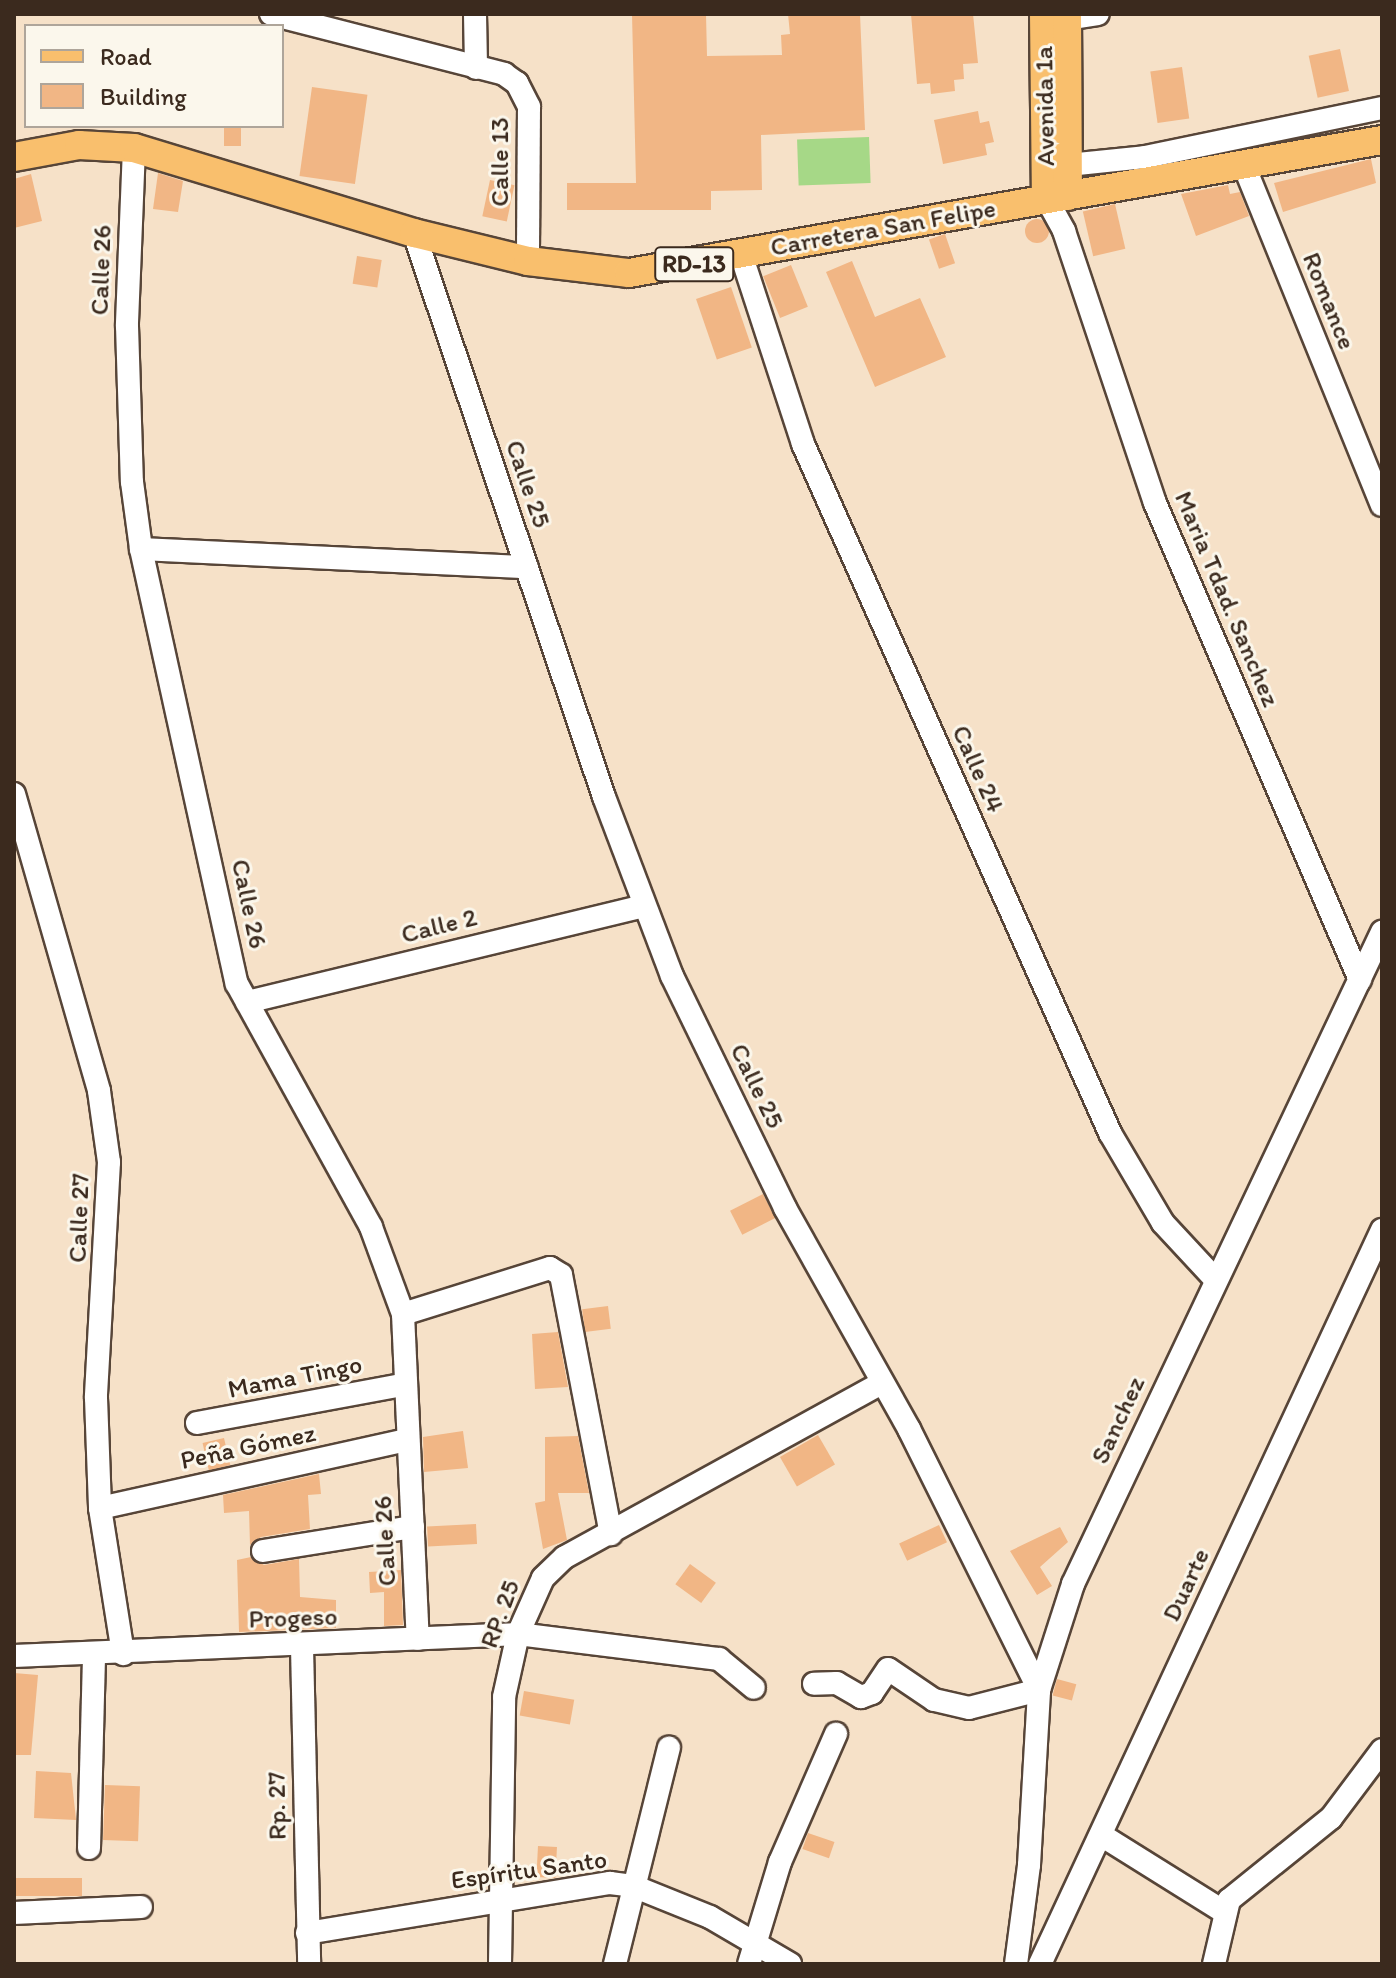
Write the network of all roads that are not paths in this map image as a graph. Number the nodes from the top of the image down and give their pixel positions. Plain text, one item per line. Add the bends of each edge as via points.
1 (271, 14) edge
2 (475, 14) edge
3 (1098, 14) edge
4 (1059, 16) edge
5 (335, 22) edge
6 (476, 68) junction
7 (1382, 108) edge
8 (1382, 140) edge
9 (134, 148) junction
10 (14, 157) edge
11 (1057, 158) junction
12 (1243, 163) junction
13 (1057, 197) junction
14 (414, 233) junction
15 (741, 254) junction
16 (528, 261) junction
17 (1382, 505) edge
18 (141, 549) junction
19 (527, 567) junction
20 (14, 794) edge
21 (644, 906) junction
22 (1382, 932) edge
23 (1360, 980) junction
24 (247, 1002) junction
25 (1382, 1230) edge
26 (1215, 1279) junction
27 (403, 1314) junction
28 (882, 1383) junction
29 (403, 1385) junction
30 (197, 1423) dead end
31 (407, 1440) junction
32 (100, 1508) junction
33 (413, 1527) junction
34 (611, 1534) junction
35 (263, 1551) dead end
36 (518, 1634) junction
37 (418, 1639) junction
38 (302, 1647) junction
39 (123, 1654) junction
40 (94, 1655) junction
41 (14, 1656) edge
42 (814, 1684) dead end
43 (754, 1688) dead end
44 (1039, 1690) junction
45 (836, 1734) dead end
46 (669, 1748) dead end
47 (1382, 1750) edge
48 (1101, 1835) junction
49 (89, 1848) dead end
50 (633, 1886) junction
51 (499, 1902) junction
52 (141, 1907) dead end
53 (1224, 1912) junction
54 (14, 1913) edge
55 (307, 1933) junction
56 (752, 1955) edge
57 (309, 1964) edge
58 (500, 1964) edge
59 (615, 1964) edge
60 (790, 1964) edge
61 (1016, 1964) edge
62 (1040, 1964) edge
63 (1214, 1964) edge

1 - 5 street, Calle 13
2 - 6 street
3 - 4 street
4 - 11 main road, Avenida 1a
5 - 6 street, Calle 13
6 - 16 street, Calle 13 via 517,83 529,107
7 - 11 street via 1280,133
8 - 12 main road, Carretera San Felipe / RD-13
9 - 10 main road, Carretera San Felipe / RD-13 via 79,145
9 - 14 main road, Carretera San Felipe / RD-13
9 - 18 street, Calle 26 via 127,326 132,482
11 - 13 main road, Avenida 1a
12 - 13 main road, Carretera San Felipe / RD-13
12 - 17 street, Romance
13 - 15 main road, Carretera San Felipe / RD-13
13 - 23 street, Maria Tdad. Sanchez via 1155,503
14 - 16 main road, Carretera San Felipe / RD-13
14 - 19 street, Calle 25
15 - 16 main road, Carretera San Felipe / RD-13 via 629,273
15 - 26 street, Calle 24 via 803,444 1110,1133 1163,1223
18 - 19 street
18 - 24 street, Calle 26 via 237,984
19 - 21 street, Calle 25
20 - 32 street, Calle 27 via 99,1091 109,1162 96,1398
21 - 24 street, Calle 2
21 - 28 street, Calle 25 via 672,976 785,1208
22 - 23 street, Sanchez
23 - 26 street, Sanchez via 1242,1233
24 - 27 street, Calle 26 via 371,1227
25 - 48 street, Duarte
26 - 44 street, Sanchez via 1073,1584
27 - 29 street, Calle 26
27 - 34 street via 550,1268 561,1275
28 - 34 street, RP. 25
28 - 44 street, Calle 25
29 - 30 street, Mama Tingo
29 - 31 street, Calle 26
31 - 32 street, Peña Gómez
31 - 33 street, Calle 26
32 - 39 street, Calle 27
33 - 35 street
33 - 37 street, Calle 26
34 - 36 street, RP. 25 via 565,1557 543,1578
36 - 37 street, Progeso
36 - 43 street, Progeso via 719,1659
36 - 51 street, RP. 25 via 504,1697
37 - 38 street, Progeso
38 - 39 street, Progeso
38 - 55 street, Rp. 27
39 - 40 street, Progeso
40 - 41 street, Progeso
40 - 49 street
42 - 44 street via 837,1683 861,1697 872,1693 888,1669 934,1700 969,1708
44 - 61 street, Sanchez via 1029,1865
45 - 56 street via 786,1848
46 - 50 street
47 - 53 street via 1331,1818 1277,1865 1239,1889
48 - 53 street
48 - 62 street, Duarte
50 - 51 street, Espíritu Santo via 610,1883
50 - 56 street, Espíritu Santo via 710,1917
50 - 59 street
51 - 55 street, Espíritu Santo
51 - 58 street, RP. 25
52 - 54 street
53 - 63 street
55 - 57 street, Rp. 27
56 - 60 street, Espíritu Santo

